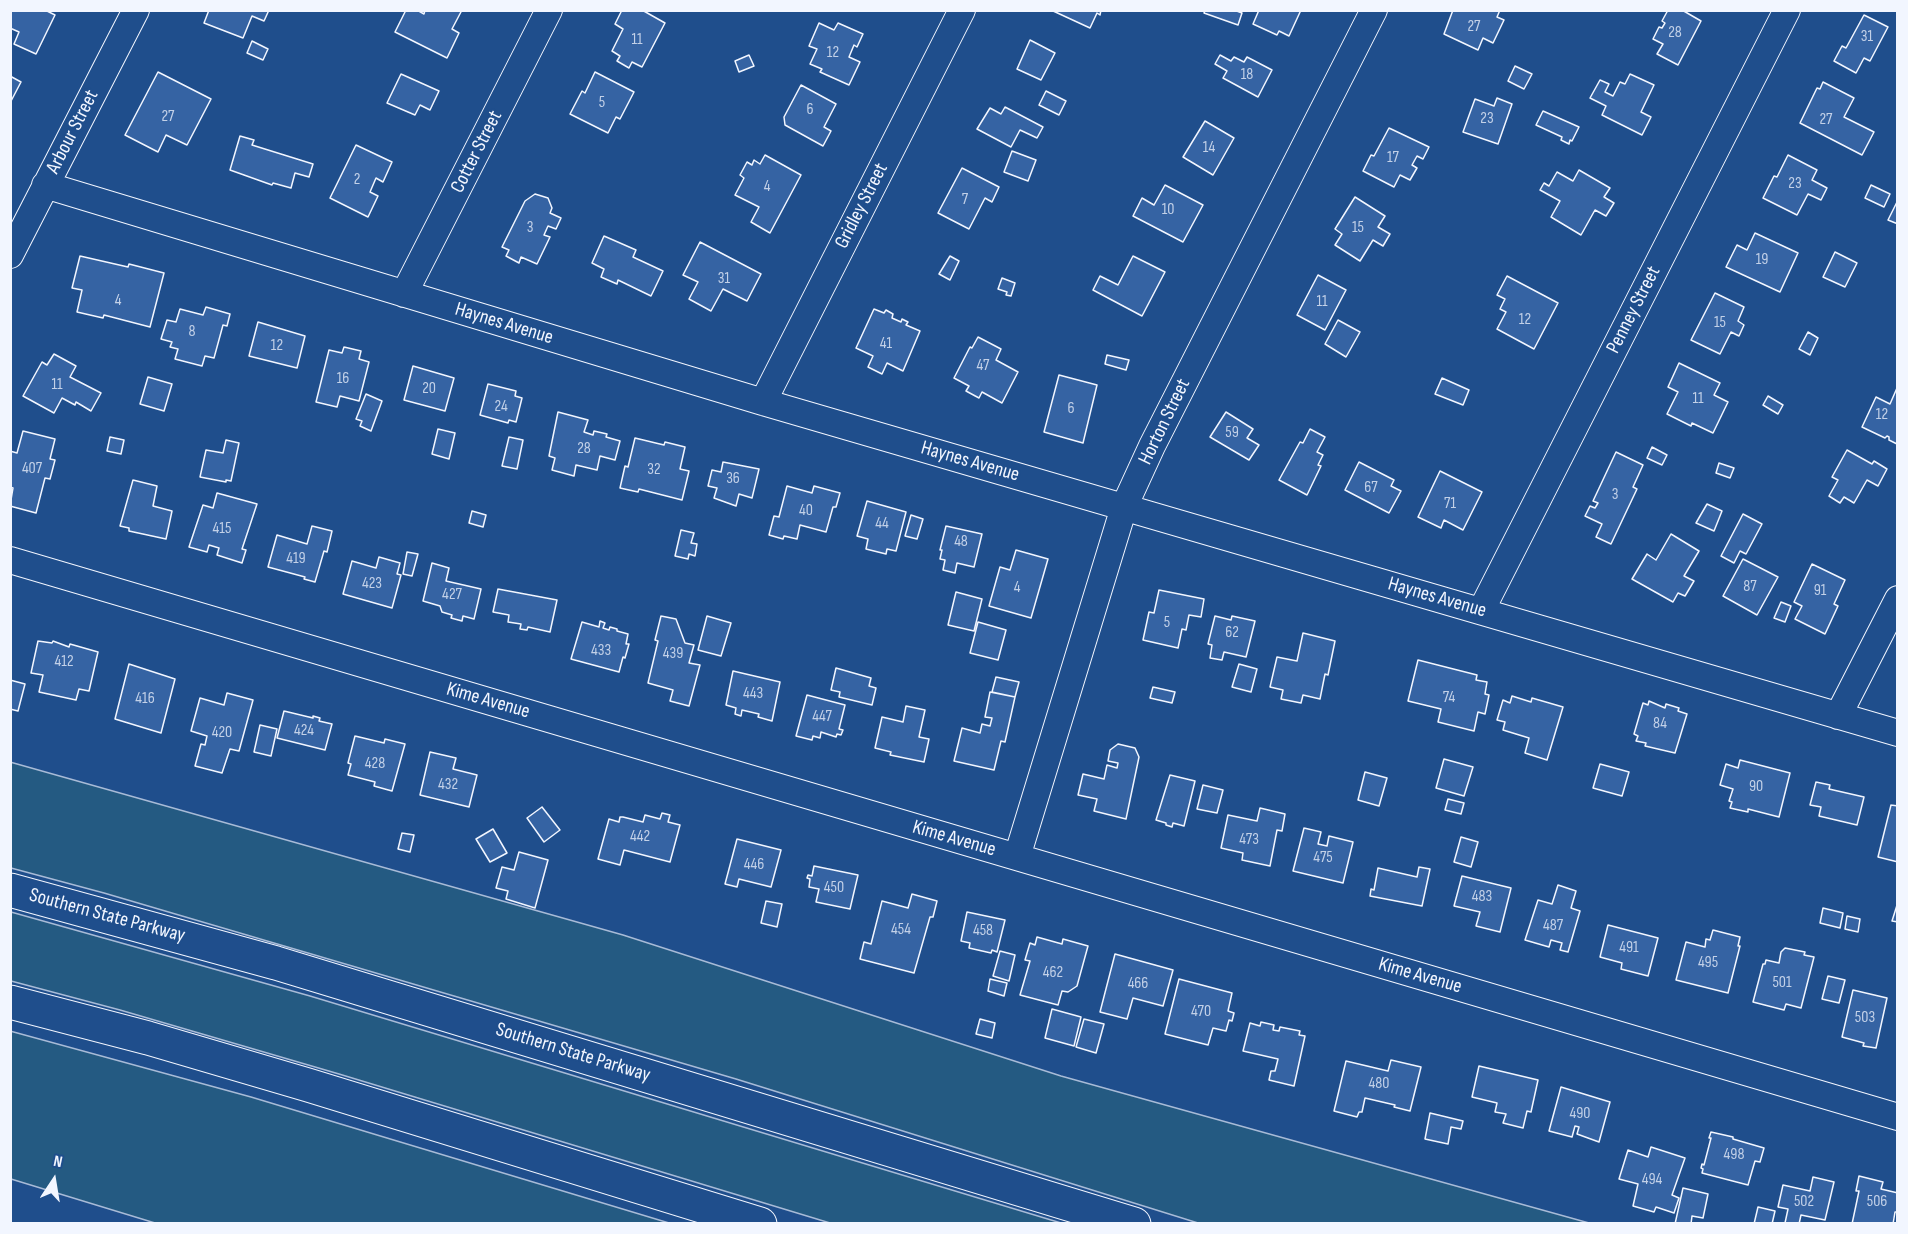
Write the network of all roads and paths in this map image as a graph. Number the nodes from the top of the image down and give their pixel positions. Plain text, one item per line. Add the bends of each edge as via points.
1 (136, 10) edge
2 (549, 10) edge
3 (962, 10) edge
4 (1374, 10) edge
5 (1787, 10) edge
6 (45, 185) junction
7 (10, 255) edge
8 (404, 294) junction
9 (763, 402) junction
10 (1124, 507) junction
11 (10, 560) edge
12 (1898, 599) edge
13 (1481, 610) junction
14 (1838, 716) junction
15 (1898, 733) edge
16 (1017, 857) junction
17 (10, 891) edge
18 (10, 1002) edge
19 (1898, 1116) edge
20 (760, 1224) edge
21 (1134, 1224) edge

1 - 6 street, Arbour Street
2 - 8 street, Cotter Street
3 - 9 street, Gridley Street
4 - 10 street, Horton Street
5 - 13 street, Penney Street
6 - 7 street, Arbour Street
6 - 8 street, Haynes Avenue
8 - 9 street, Haynes Avenue
9 - 10 street, Haynes Avenue
10 - 13 street, Haynes Avenue
10 - 16 street, Horton Street
11 - 16 street, Kime Avenue
12 - 14 street
13 - 14 street, Haynes Avenue
14 - 15 street, Haynes Avenue
16 - 19 street, Kime Avenue
17 - 21 highway, Southern State Parkway via 288,966
18 - 20 highway via 288,1079

